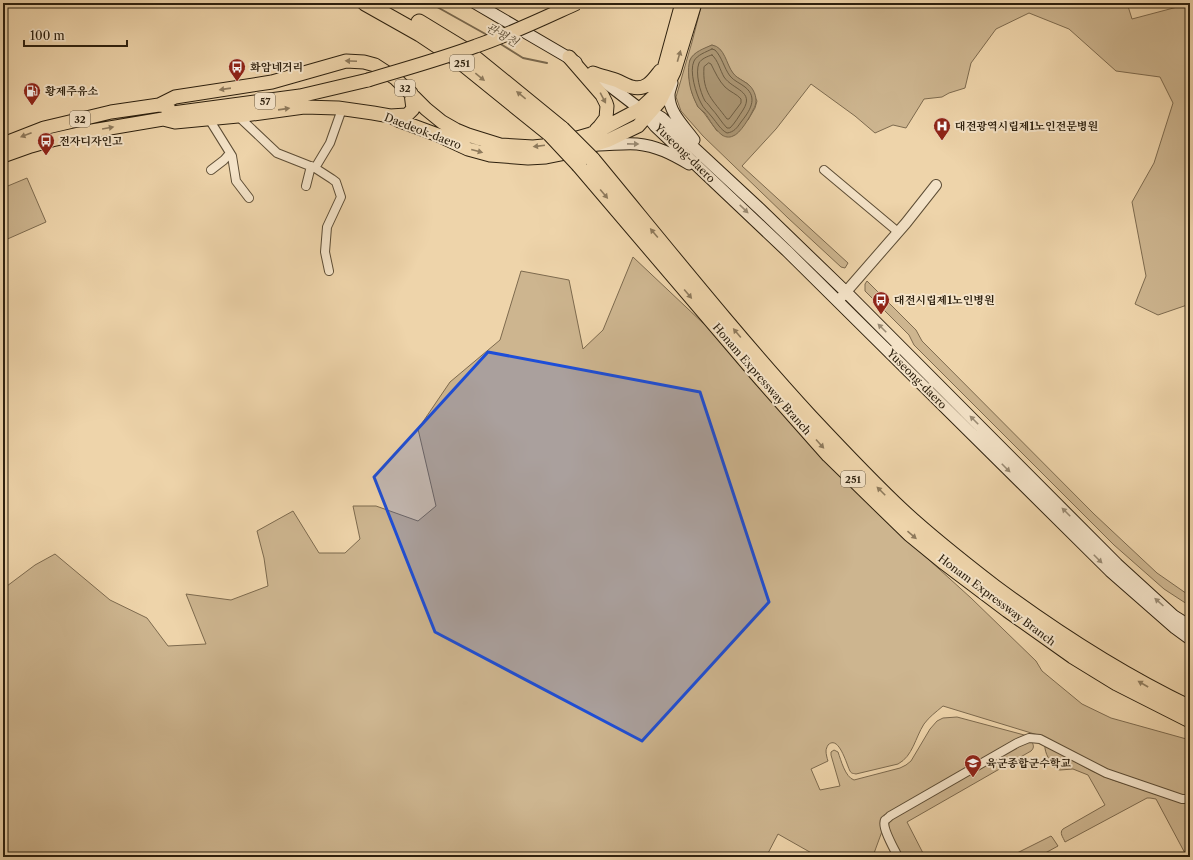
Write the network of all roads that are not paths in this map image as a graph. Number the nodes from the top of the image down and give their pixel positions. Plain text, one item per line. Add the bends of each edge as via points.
1 (365, 3) edge
2 (387, 3) edge
3 (475, 3) edge
4 (558, 3) edge
5 (578, 3) edge
6 (682, 3) edge
7 (695, 3) edge
8 (569, 57) junction
9 (665, 62) junction
10 (674, 72) junction
11 (593, 73) junction
12 (366, 76) junction
13 (411, 93) junction
14 (159, 105) junction
15 (342, 109) junction
16 (644, 112) junction
17 (238, 116) junction
18 (390, 116) junction
19 (163, 118) junction
20 (209, 119) junction
21 (556, 132) junction
22 (3, 144) edge
23 (589, 151) junction
24 (230, 152) junction
25 (3, 156) edge
26 (710, 163) junction
27 (313, 167) junction
28 (211, 170) dead end
29 (824, 170) dead end
30 (716, 183) junction
31 (936, 185) dead end
32 (306, 186) dead end
33 (248, 198) dead end
34 (898, 232) junction
35 (329, 271) dead end
36 (846, 292) junction
37 (838, 301) junction
38 (1190, 626) edge
39 (1190, 639) edge
40 (1190, 708) edge
41 (1190, 720) edge
42 (1190, 799) edge
43 (898, 857) edge

1 -> 21 highway, Honam Expressway Branch / 251 via 456,58
21 -> 2 highway, Honam Expressway Branch / 251 via 465,50
3 - 8 main road, Yuseong-daero
4 - 12 main road, 57 via 486,34
5 - 12 main road, 57, bridge via 533,24 437,60
6 - 9 main road
10 -> 7 main road
8 - 11 main road, Yuseong-daero
8 -> 23 main road via 602,95 607,106 606,118
9 - 11 main road via 652,82 639,88
9 - 16 main road via 654,96
10 - 16 main road via 660,101
10 - 26 main road via 669,94 672,109
11 - 16 main road, Yuseong-daero
12 - 14 main road, Daedeok-daero / 57 via 175,107
12 - 19 main road, Daedeok-daero / 57 via 300,96 173,113
13 -> 14 main road, Daedeok-daero / 32 via 395,78 375,65 346,61 272,82 175,97
13 - 18 main road via 413,109 407,115
23 -> 13 main road, Daedeok-daero / 32 via 553,145 500,145 468,135 442,122
14 -> 22 main road, Daedeok-daero / 32 via 111,112 44,128
17 -> 15 main road, Daedeok-daero / 32 via 304,107
15 - 18 main road, Daedeok-daero / 32
15 - 27 street via 330,142
16 - 23 main road, Daedeok-daero via 638,126
16 - 23 main road, Daedeok-daero / 32 via 604,128
16 - 26 main road, Yuseong-daero via 662,118
16 - 30 main road, Yuseong-daero / 32 via 655,126
17 - 20 main road, Daedeok-daero / 32
17 - 27 street via 277,152
18 -> 23 main road, Daedeok-daero / 32 via 468,149 490,155 528,158
19 - 20 main road, Daedeok-daero / 32 via 175,122
25 -> 19 main road, Daedeok-daero / 32 via 66,137
20 - 24 street
21 - 23 highway, Honam Expressway Branch / 251, bridge
23 -> 30 main road, 32 via 635,144 659,148 671,153
40 -> 23 highway, Honam Expressway Branch / 251 via 1116,669 1020,606 958,559 902,511 848,458 770,372
23 -> 41 highway, Honam Expressway Branch / 251 via 759,376 834,460 910,534 1008,610 1073,656 1117,683
24 - 28 street
24 - 33 street via 236,181
26 - 36 main road, Yuseong-daero
27 - 32 street
27 - 35 street via 336,182 341,194 327,227 325,252
29 - 34 street
30 -> 37 main road, Yuseong-daero / 32
31 - 34 street
34 - 36 street
36 - 37 street
38 -> 36 main road, Yuseong-daero via 1174,616 1117,564
37 -> 39 main road, Yuseong-daero / 32 via 1110,571
42 - 43 street via 1182,799 1106,773 1040,739 1029,738 885,820 886,831

